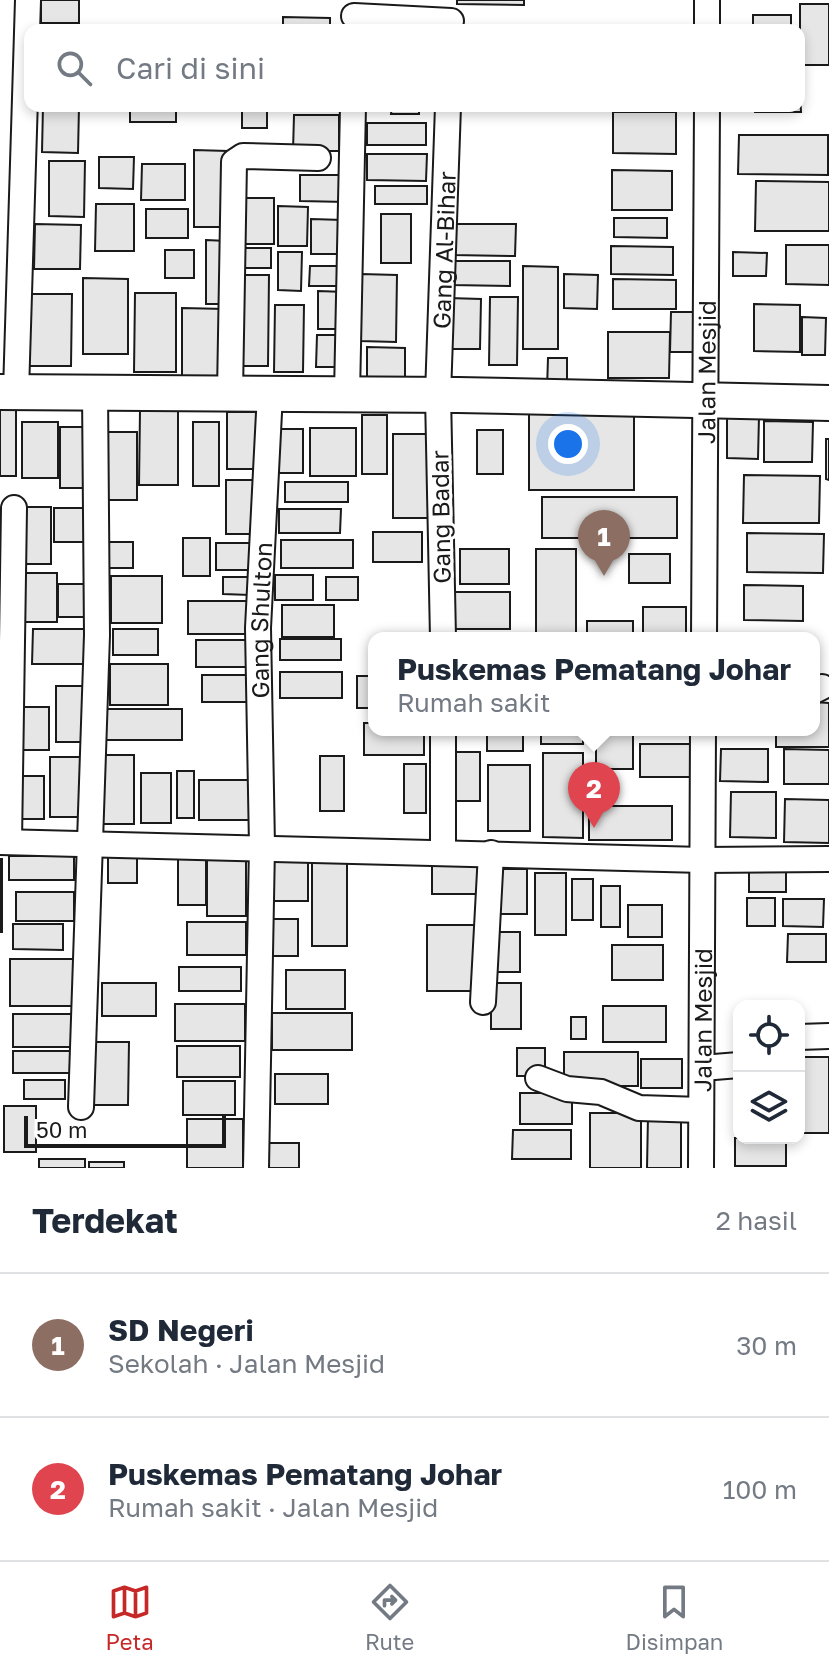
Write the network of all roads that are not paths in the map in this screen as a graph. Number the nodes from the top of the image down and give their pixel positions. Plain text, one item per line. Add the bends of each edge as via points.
1 (28, 0) edge
2 (707, 0) edge
3 (354, 15) edge
4 (451, 17) edge
5 (27, 24) edge
6 (707, 24) edge
7 (24, 78) edge
8 (353, 112) edge
9 (448, 112) edge
10 (707, 112) edge
11 (318, 158) dead end
12 (95, 391) junction
13 (8, 392) edge
14 (230, 393) junction
15 (270, 393) junction
16 (347, 394) junction
17 (438, 395) junction
18 (705, 400) junction
19 (829, 403) edge
20 (14, 508) dead end
21 (443, 632) edge
22 (704, 632) edge
23 (443, 736) edge
24 (703, 736) edge
25 (4, 842) edge
26 (92, 843) junction
27 (262, 846) junction
28 (443, 852) junction
29 (491, 853) junction
30 (829, 859) edge
31 (703, 860) junction
32 (483, 1002) dead end
33 (829, 1036) edge
34 (805, 1037) edge
35 (733, 1065) edge
36 (702, 1068) junction
37 (538, 1078) dead end
38 (81, 1107) dead end
39 (701, 1110) junction
40 (256, 1168) edge
41 (701, 1168) edge

1 - 5 street
2 - 6 street
3 - 4 street
7 - 13 street
8 - 16 street
9 - 17 street, Gang Al-Bihar
10 - 18 street, Jalan Mesjid
11 - 14 street via 243,156 234,162
12 - 13 street
12 - 14 street
12 - 26 street
14 - 15 street
15 - 16 street
15 - 27 street, Gang Shulton via 258,628
16 - 17 street
17 - 18 street
17 - 21 street, Gang Badar
18 - 19 street
18 - 22 street, Jalan Mesjid
20 - 25 street
23 - 28 street
24 - 31 street, Jalan Mesjid
25 - 26 street
26 - 27 street
26 - 38 street
27 - 28 street
27 - 40 street, Gang Shulton
28 - 29 street
29 - 31 street
29 - 32 street
30 - 31 street
31 - 36 street, Jalan Mesjid
33 - 34 street
35 - 36 street
36 - 39 street, Jalan Mesjid
37 - 39 street via 567,1089 601,1092 639,1108
39 - 41 street, Jalan Mesjid

